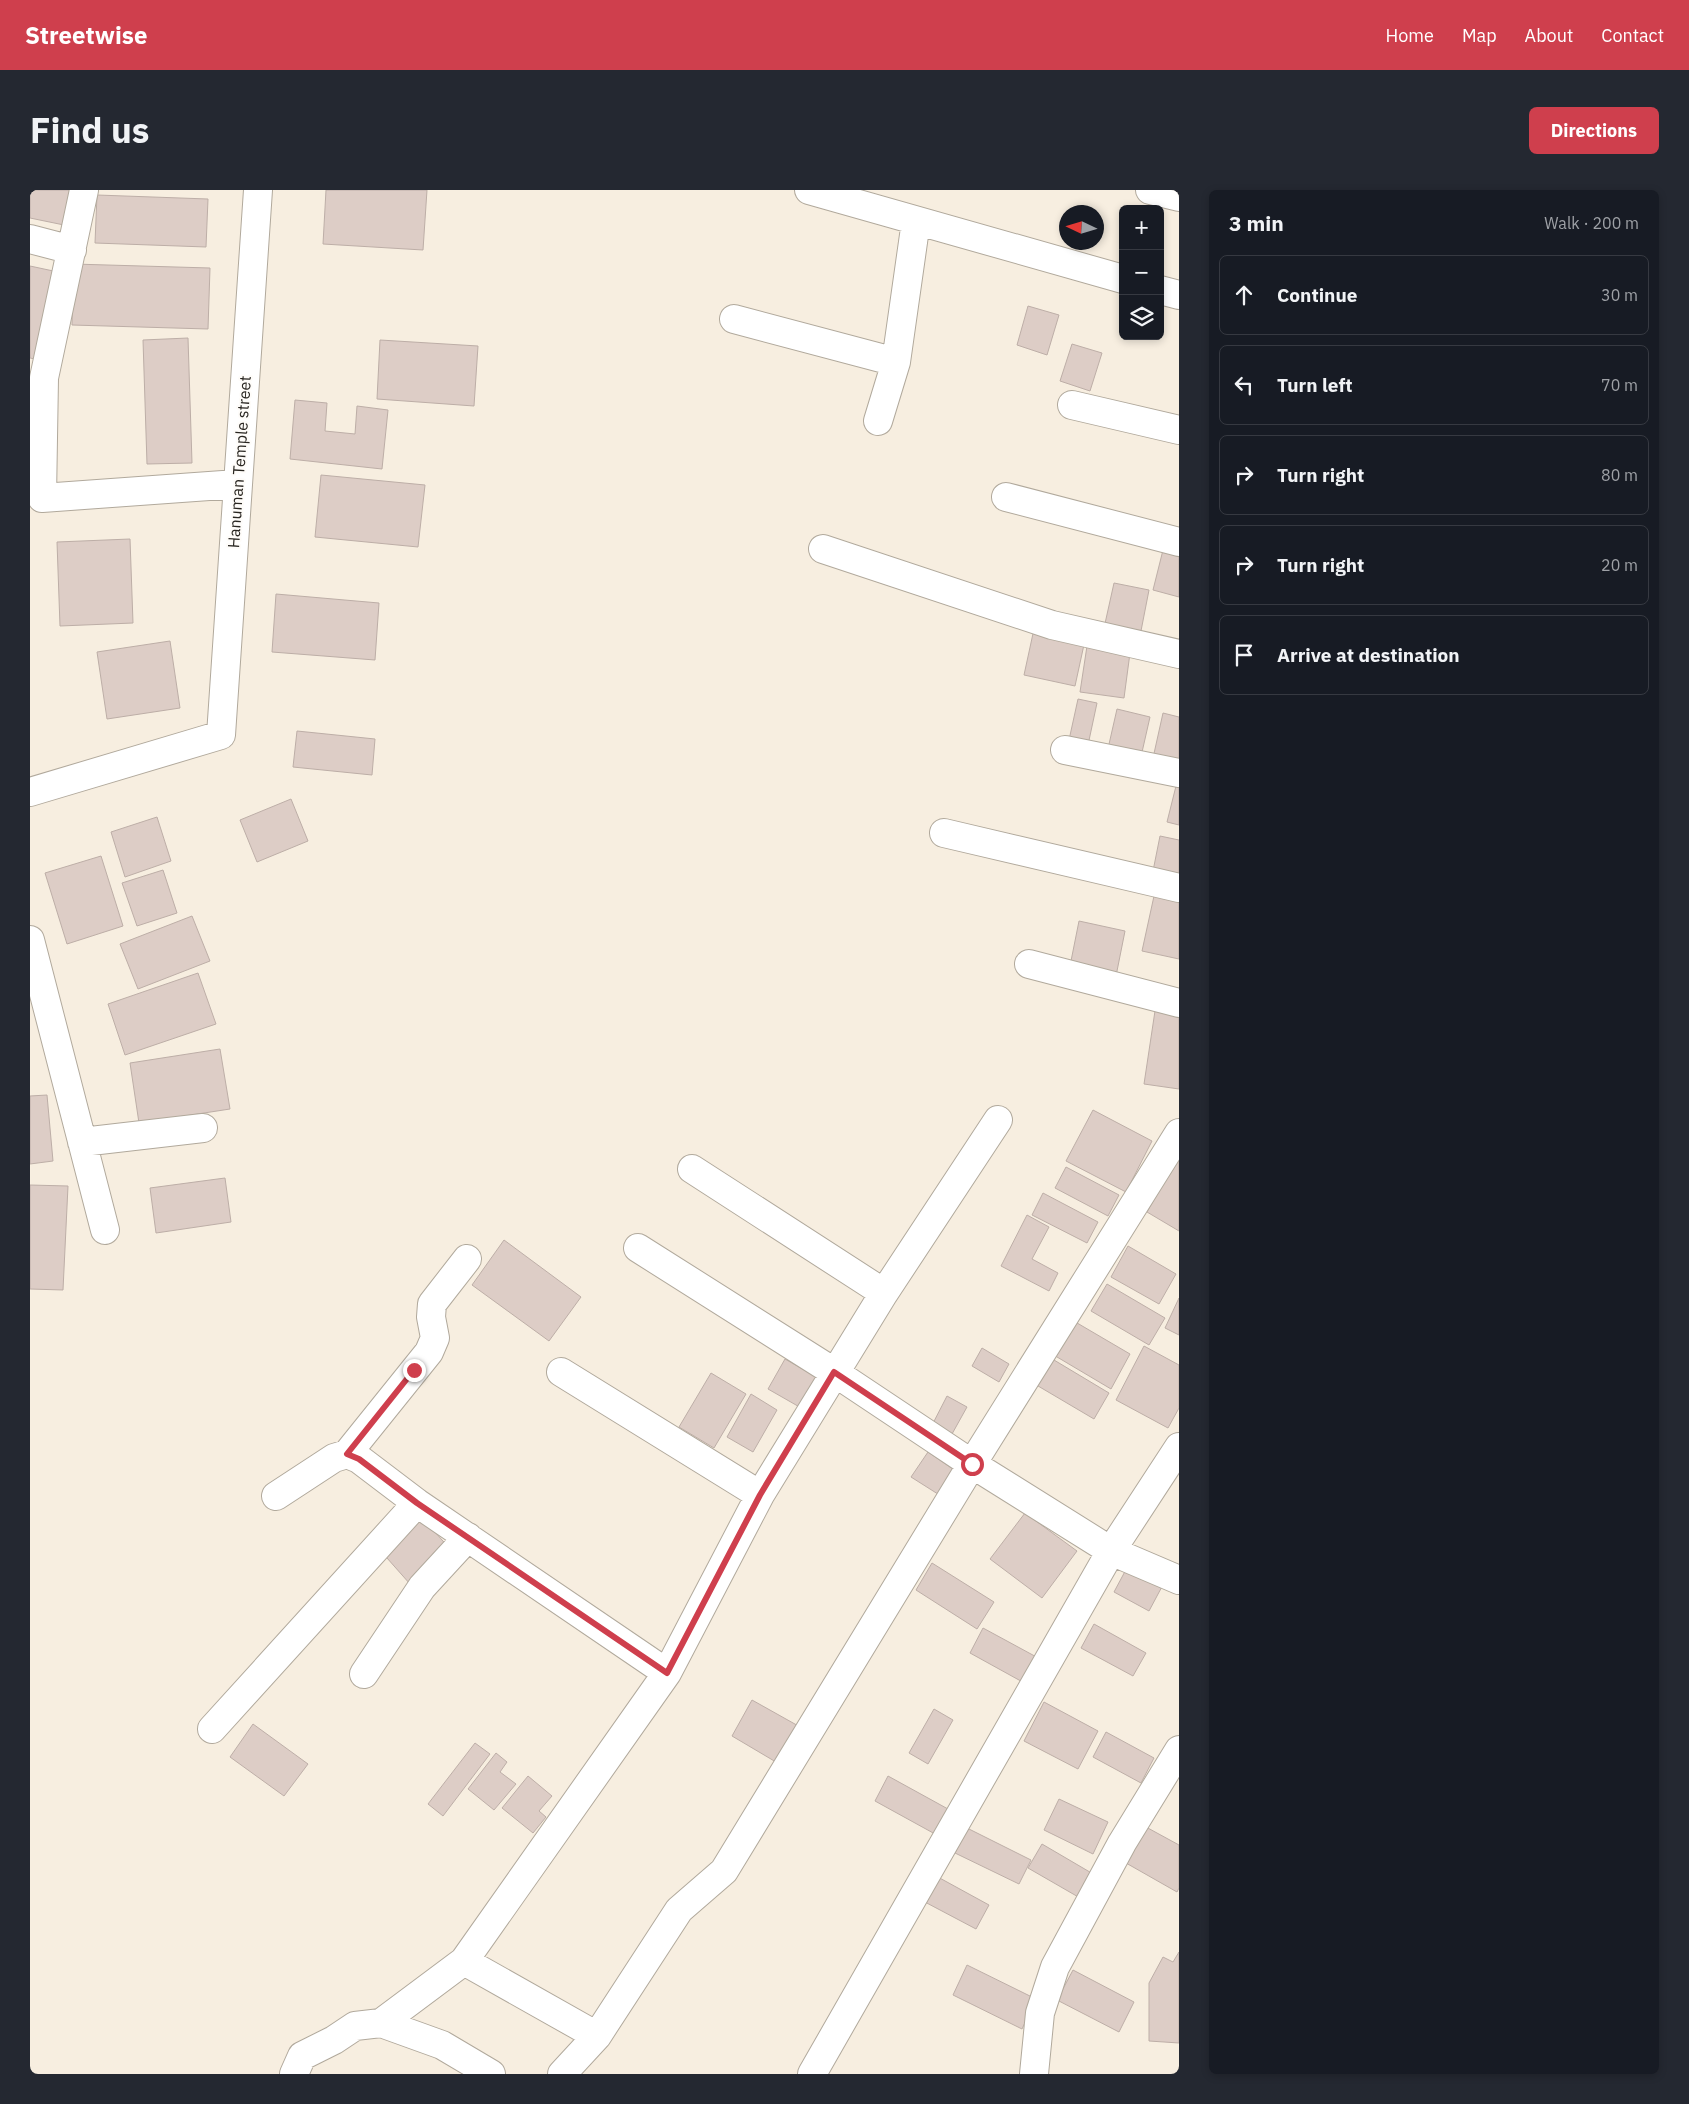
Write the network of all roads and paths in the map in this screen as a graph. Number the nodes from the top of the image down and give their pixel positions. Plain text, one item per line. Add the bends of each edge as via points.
1 (84, 190) edge
2 (258, 190) edge
3 (809, 190) edge
4 (1150, 190) edge
5 (1179, 197) edge
6 (916, 221) junction
7 (30, 239) edge
8 (72, 250) junction
9 (1119, 278) edge
10 (1164, 291) edge
11 (1179, 295) edge
12 (734, 319) dead end
13 (896, 362) junction
14 (37, 377) edge
15 (1072, 404) dead end
16 (878, 420) dead end
17 (1179, 430) edge
18 (237, 484) junction
19 (1006, 497) dead end
20 (1179, 542) edge
21 (823, 549) dead end
22 (1179, 654) edge
23 (1065, 750) dead end
24 (1179, 773) edge
25 (30, 792) edge
26 (944, 833) dead end
27 (1179, 888) edge
28 (30, 940) edge
29 (1029, 964) dead end
30 (1179, 1003) edge
31 (998, 1120) dead end
32 (203, 1128) dead end
33 (1179, 1133) edge
34 (82, 1142) junction
35 (692, 1169) dead end
36 (105, 1230) dead end
37 (638, 1248) dead end
38 (467, 1259) dead end
39 (884, 1293) junction
40 (561, 1372) dead end
41 (834, 1372) junction
42 (1179, 1447) edge
43 (347, 1454) junction
44 (972, 1464) junction
45 (760, 1495) junction
46 (276, 1496) dead end
47 (417, 1503) junction
48 (468, 1537) junction
49 (1111, 1551) junction
50 (1179, 1580) edge
51 (667, 1673) junction
52 (364, 1674) dead end
53 (212, 1728) dead end
54 (1179, 1750) edge
55 (464, 1961) junction
56 (381, 2023) junction
57 (597, 2036) junction
58 (294, 2074) edge
59 (491, 2074) edge
60 (562, 2074) edge
61 (812, 2074) edge
62 (1034, 2074) edge

1 - 8 street
2 - 18 street, Hanuman Temple street
3 - 6 street
4 - 5 street
6 - 9 street
6 - 13 street
7 - 8 street
8 - 14 street
10 - 11 street
12 - 13 street
13 - 16 street
14 - 18 street via 42,498
15 - 17 street
18 - 25 street, Hanuman Temple street via 221,735
19 - 20 street
21 - 22 street via 1052,625
23 - 24 street
26 - 27 street
28 - 34 street
29 - 30 street
31 - 39 street
32 - 34 street
33 - 44 street
34 - 36 street
35 - 39 street
37 - 41 street
38 - 43 street via 432,1304 435,1338 429,1352
39 - 41 street
40 - 45 street
41 - 44 street
41 - 45 street
42 - 49 street
43 - 46 street via 334,1458
43 - 47 street via 359,1459
44 - 49 street
44 - 57 street via 724,1871 679,1910
45 - 51 street
47 - 48 street
47 - 53 street
48 - 51 street
48 - 52 street via 422,1587
49 - 50 street
49 - 61 street
51 - 55 street
54 - 62 street via 1122,1844 1055,1967 1040,2013
55 - 56 street
55 - 57 street
56 - 58 street via 355,2026 302,2056
56 - 59 street via 442,2044
57 - 60 street

